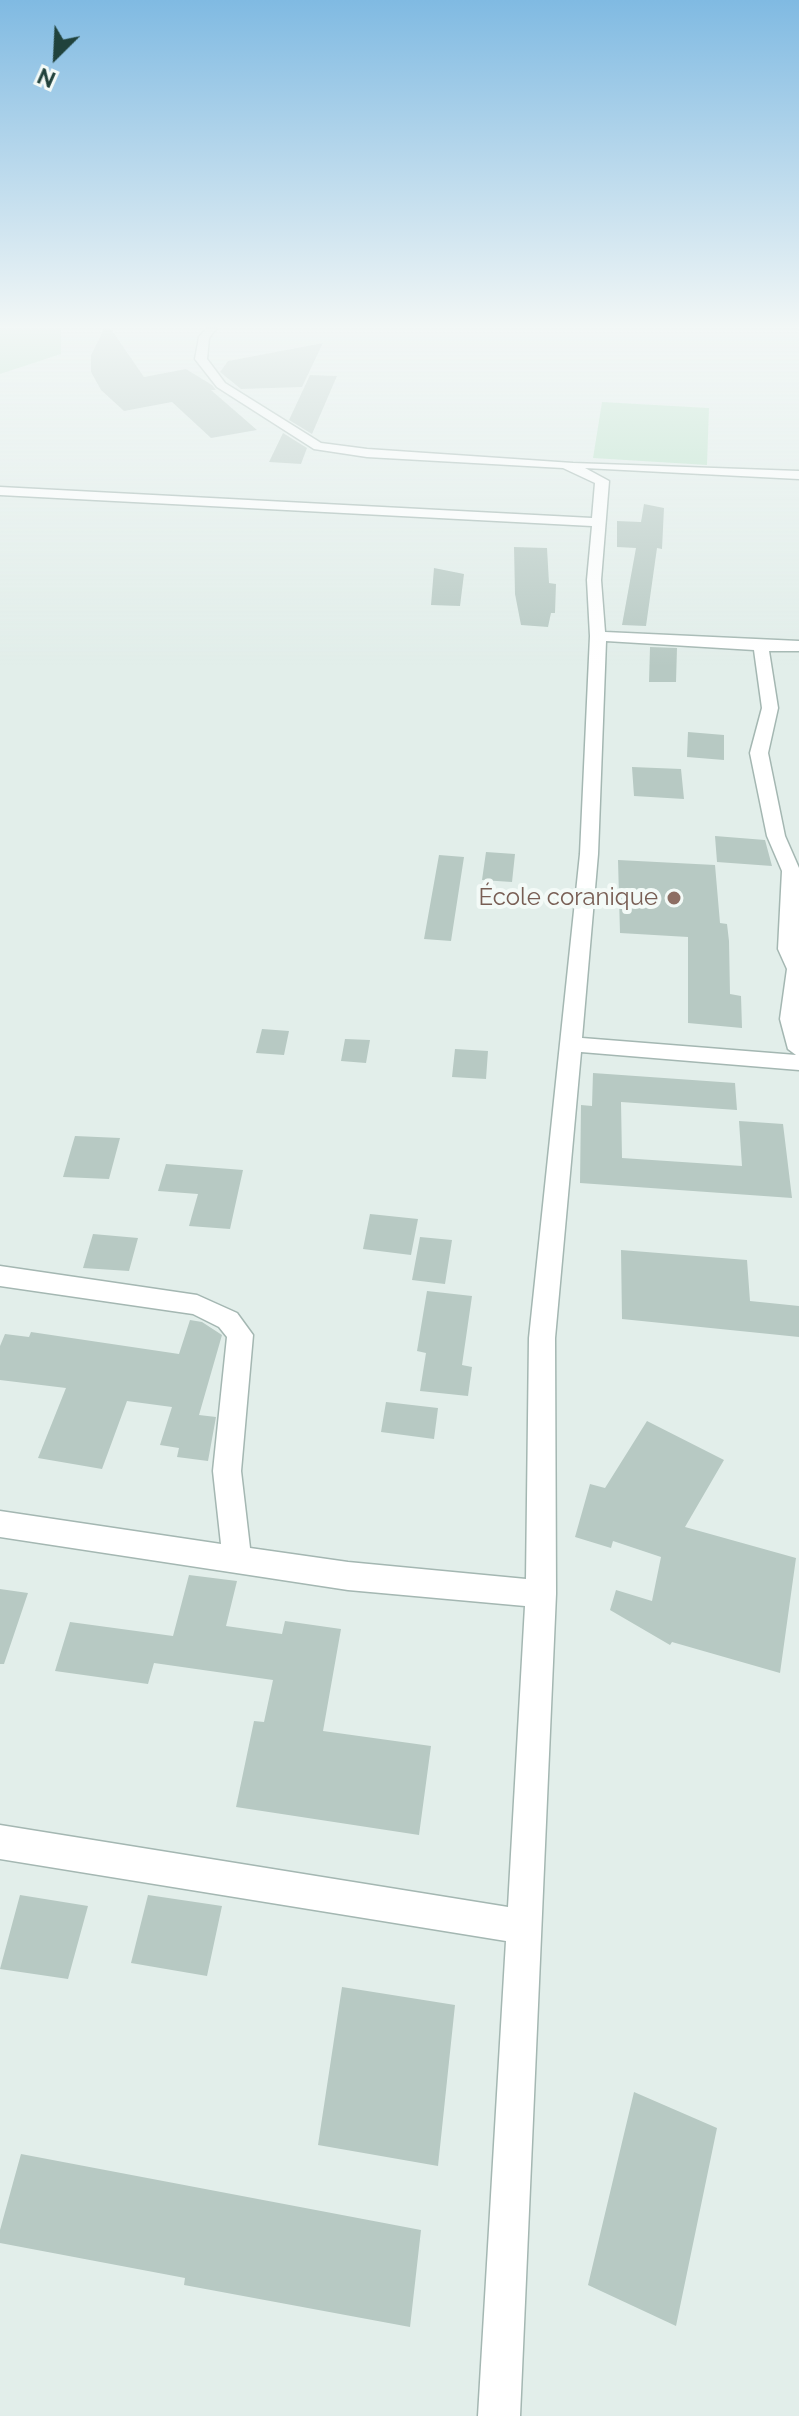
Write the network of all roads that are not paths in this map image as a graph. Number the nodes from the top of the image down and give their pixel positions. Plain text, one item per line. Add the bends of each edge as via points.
1 (311, 442) edge
2 (610, 473) junction
3 (799, 475) edge
4 (0, 491) edge
5 (600, 522) junction
6 (598, 636) junction
7 (761, 646) junction
8 (799, 646) edge
9 (795, 870) edge
10 (794, 949) edge
11 (571, 1044) junction
12 (799, 1049) edge
13 (799, 1063) edge
14 (0, 1276) edge
15 (0, 1524) edge
16 (237, 1560) junction
17 (541, 1594) junction
18 (0, 1842) edge
19 (524, 1927) junction
20 (499, 2416) edge

1 - 2 street via 367,453 565,464
2 - 3 street
2 - 5 street
4 - 5 street
5 - 6 street via 594,580
6 - 7 street
6 - 11 street via 589,854
7 - 8 street
7 - 9 street via 770,708 759,753 773,824
9 - 10 street
10 - 12 street via 791,1019
11 - 13 street
11 - 17 street via 542,1338
14 - 16 street via 197,1305 228,1320 240,1335 227,1471
15 - 16 street
16 - 17 street
17 - 19 street
18 - 19 street
19 - 20 street

